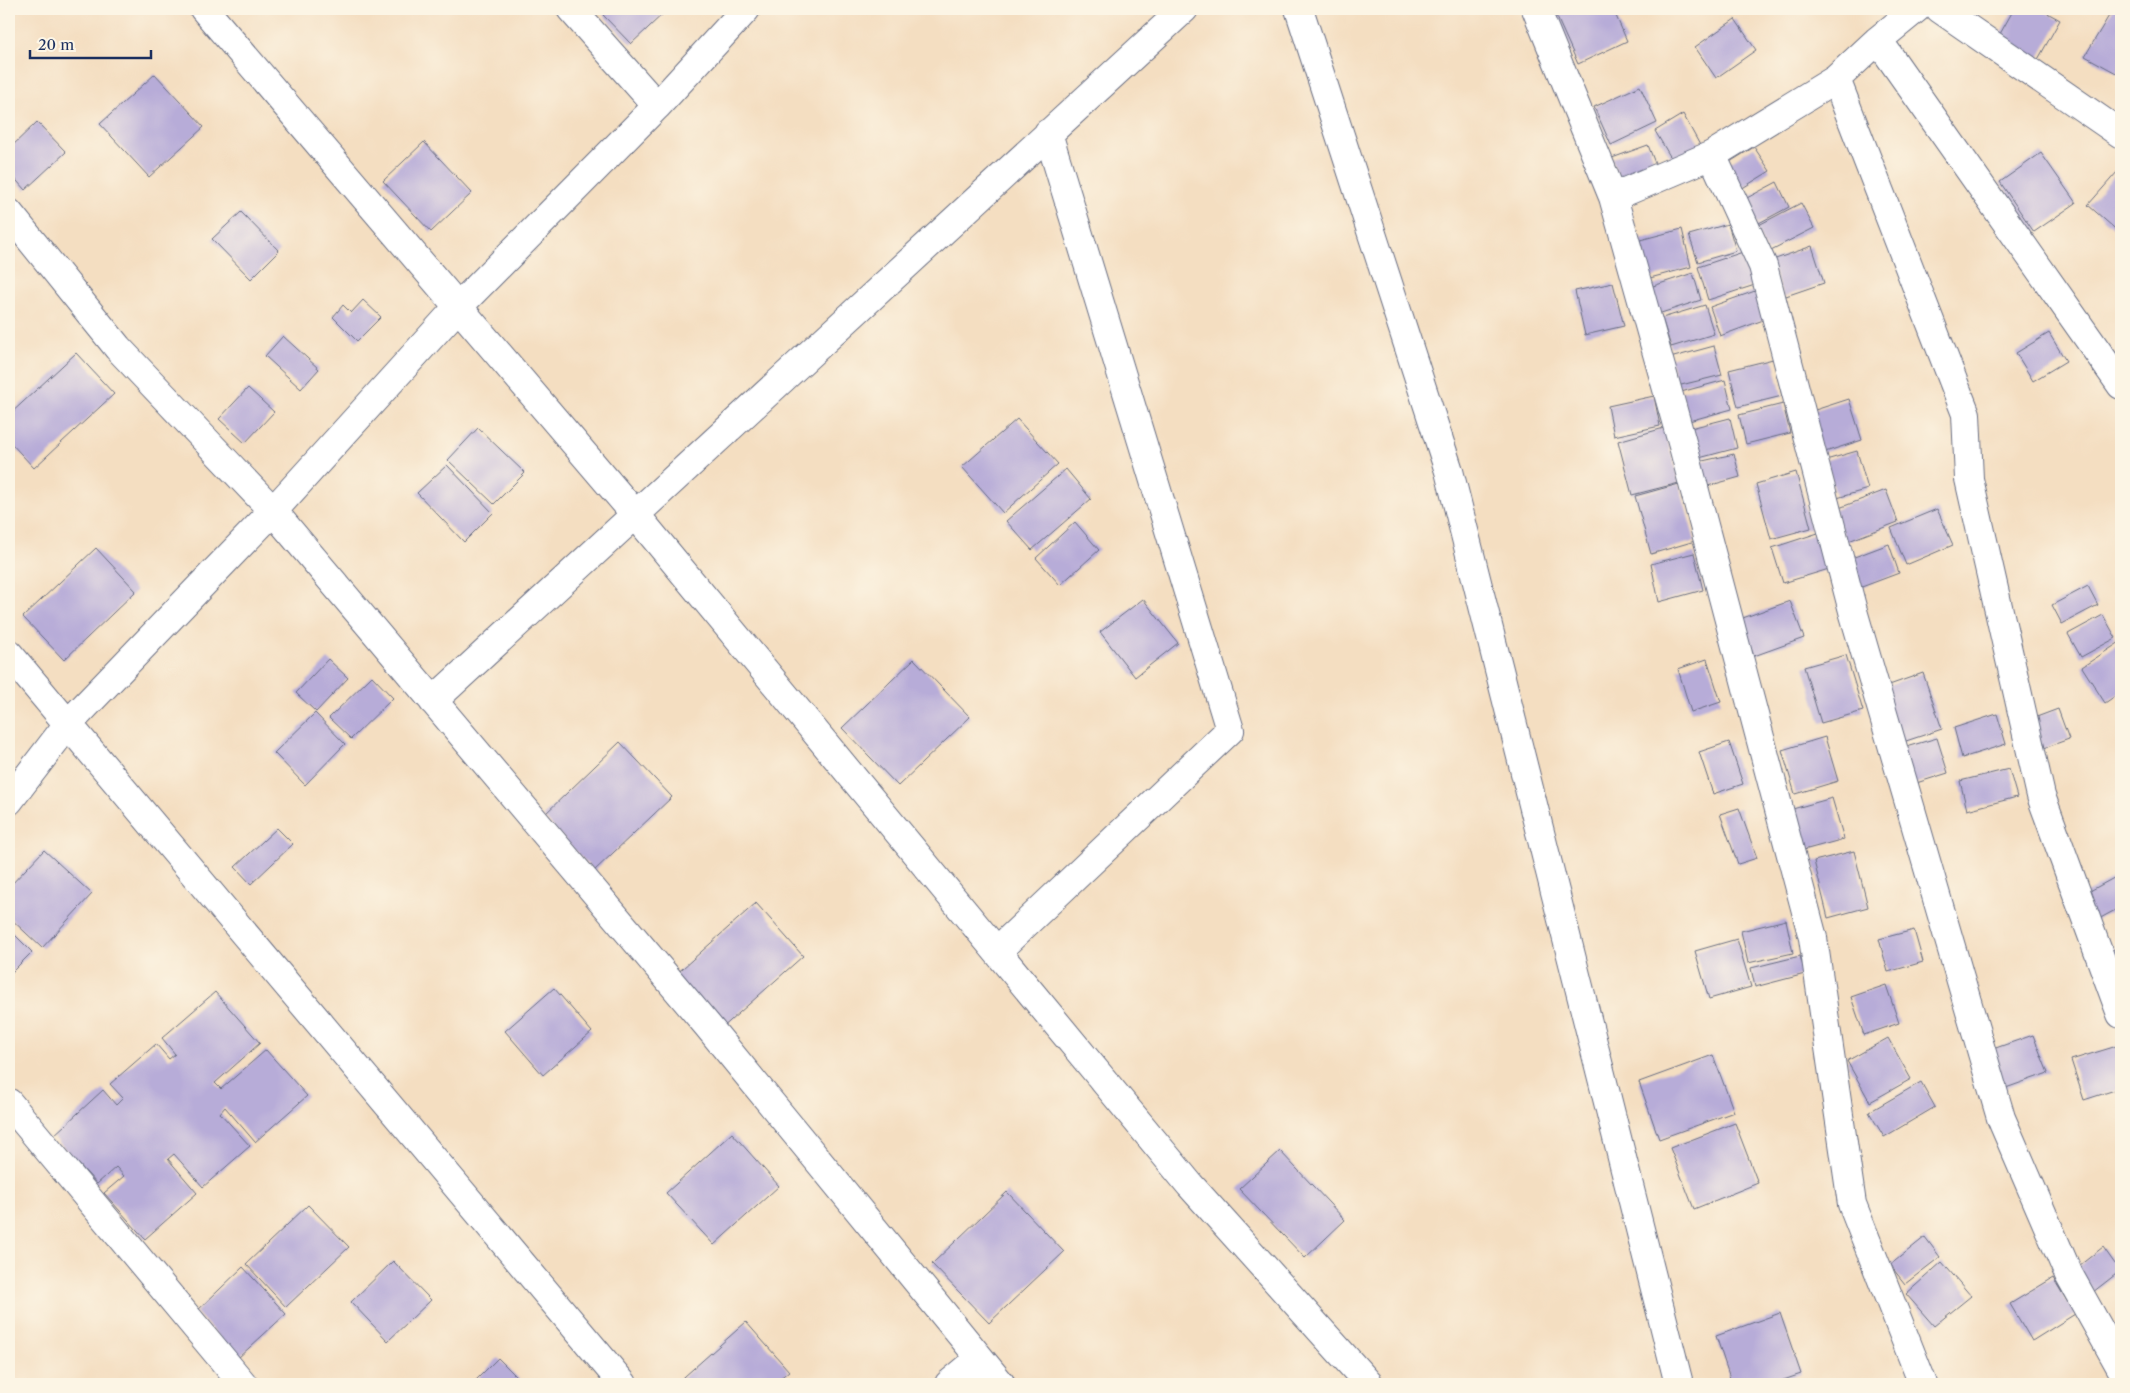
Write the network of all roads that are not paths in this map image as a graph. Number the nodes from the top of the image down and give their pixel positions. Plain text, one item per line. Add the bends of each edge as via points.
1 (204, 9) edge
2 (570, 9) edge
3 (746, 9) edge
4 (1184, 9) edge
5 (1300, 9) edge
6 (1536, 9) edge
7 (1916, 9) edge
8 (1940, 9) edge
9 (1878, 40) junction
10 (1836, 79) junction
11 (657, 106) junction
12 (1048, 133) junction
13 (2121, 134) edge
14 (1712, 155) junction
15 (1613, 197) junction
16 (9, 214) edge
17 (458, 307) junction
18 (2121, 385) edge
19 (273, 511) junction
20 (635, 514) junction
21 (9, 654) edge
22 (433, 701) junction
23 (68, 724) junction
24 (9, 801) edge
25 (997, 952) junction
26 (2121, 1014) edge
27 (9, 1103) edge
28 (979, 1359) junction
29 (2121, 1368) edge
30 (243, 1384) edge
31 (623, 1384) edge
32 (949, 1384) edge
33 (1001, 1384) edge
34 (1370, 1384) edge
35 (1679, 1384) edge
36 (1924, 1384) edge

1 - 17 street
2 - 11 street
3 - 11 street
4 - 12 street
5 - 35 street via 1449,471
6 - 15 street
7 - 9 street
8 - 13 street
9 - 10 street
9 - 18 street
10 - 14 street
10 - 26 street via 1966,414 1969,479 2041,796
11 - 17 street
12 - 20 street
12 - 25 street via 1230,730
14 - 15 street
14 - 29 street via 1763,266 1854,611 2001,1118 2069,1275
15 - 36 street via 1683,446 1813,938 1852,1204
16 - 19 street via 118,348
17 - 19 street
17 - 20 street
19 - 22 street
19 - 23 street
20 - 22 street
20 - 25 street
21 - 23 street
22 - 28 street via 707,1024
23 - 24 street
23 - 31 street
25 - 34 street via 1190,1185
27 - 30 street
28 - 32 street
28 - 33 street

